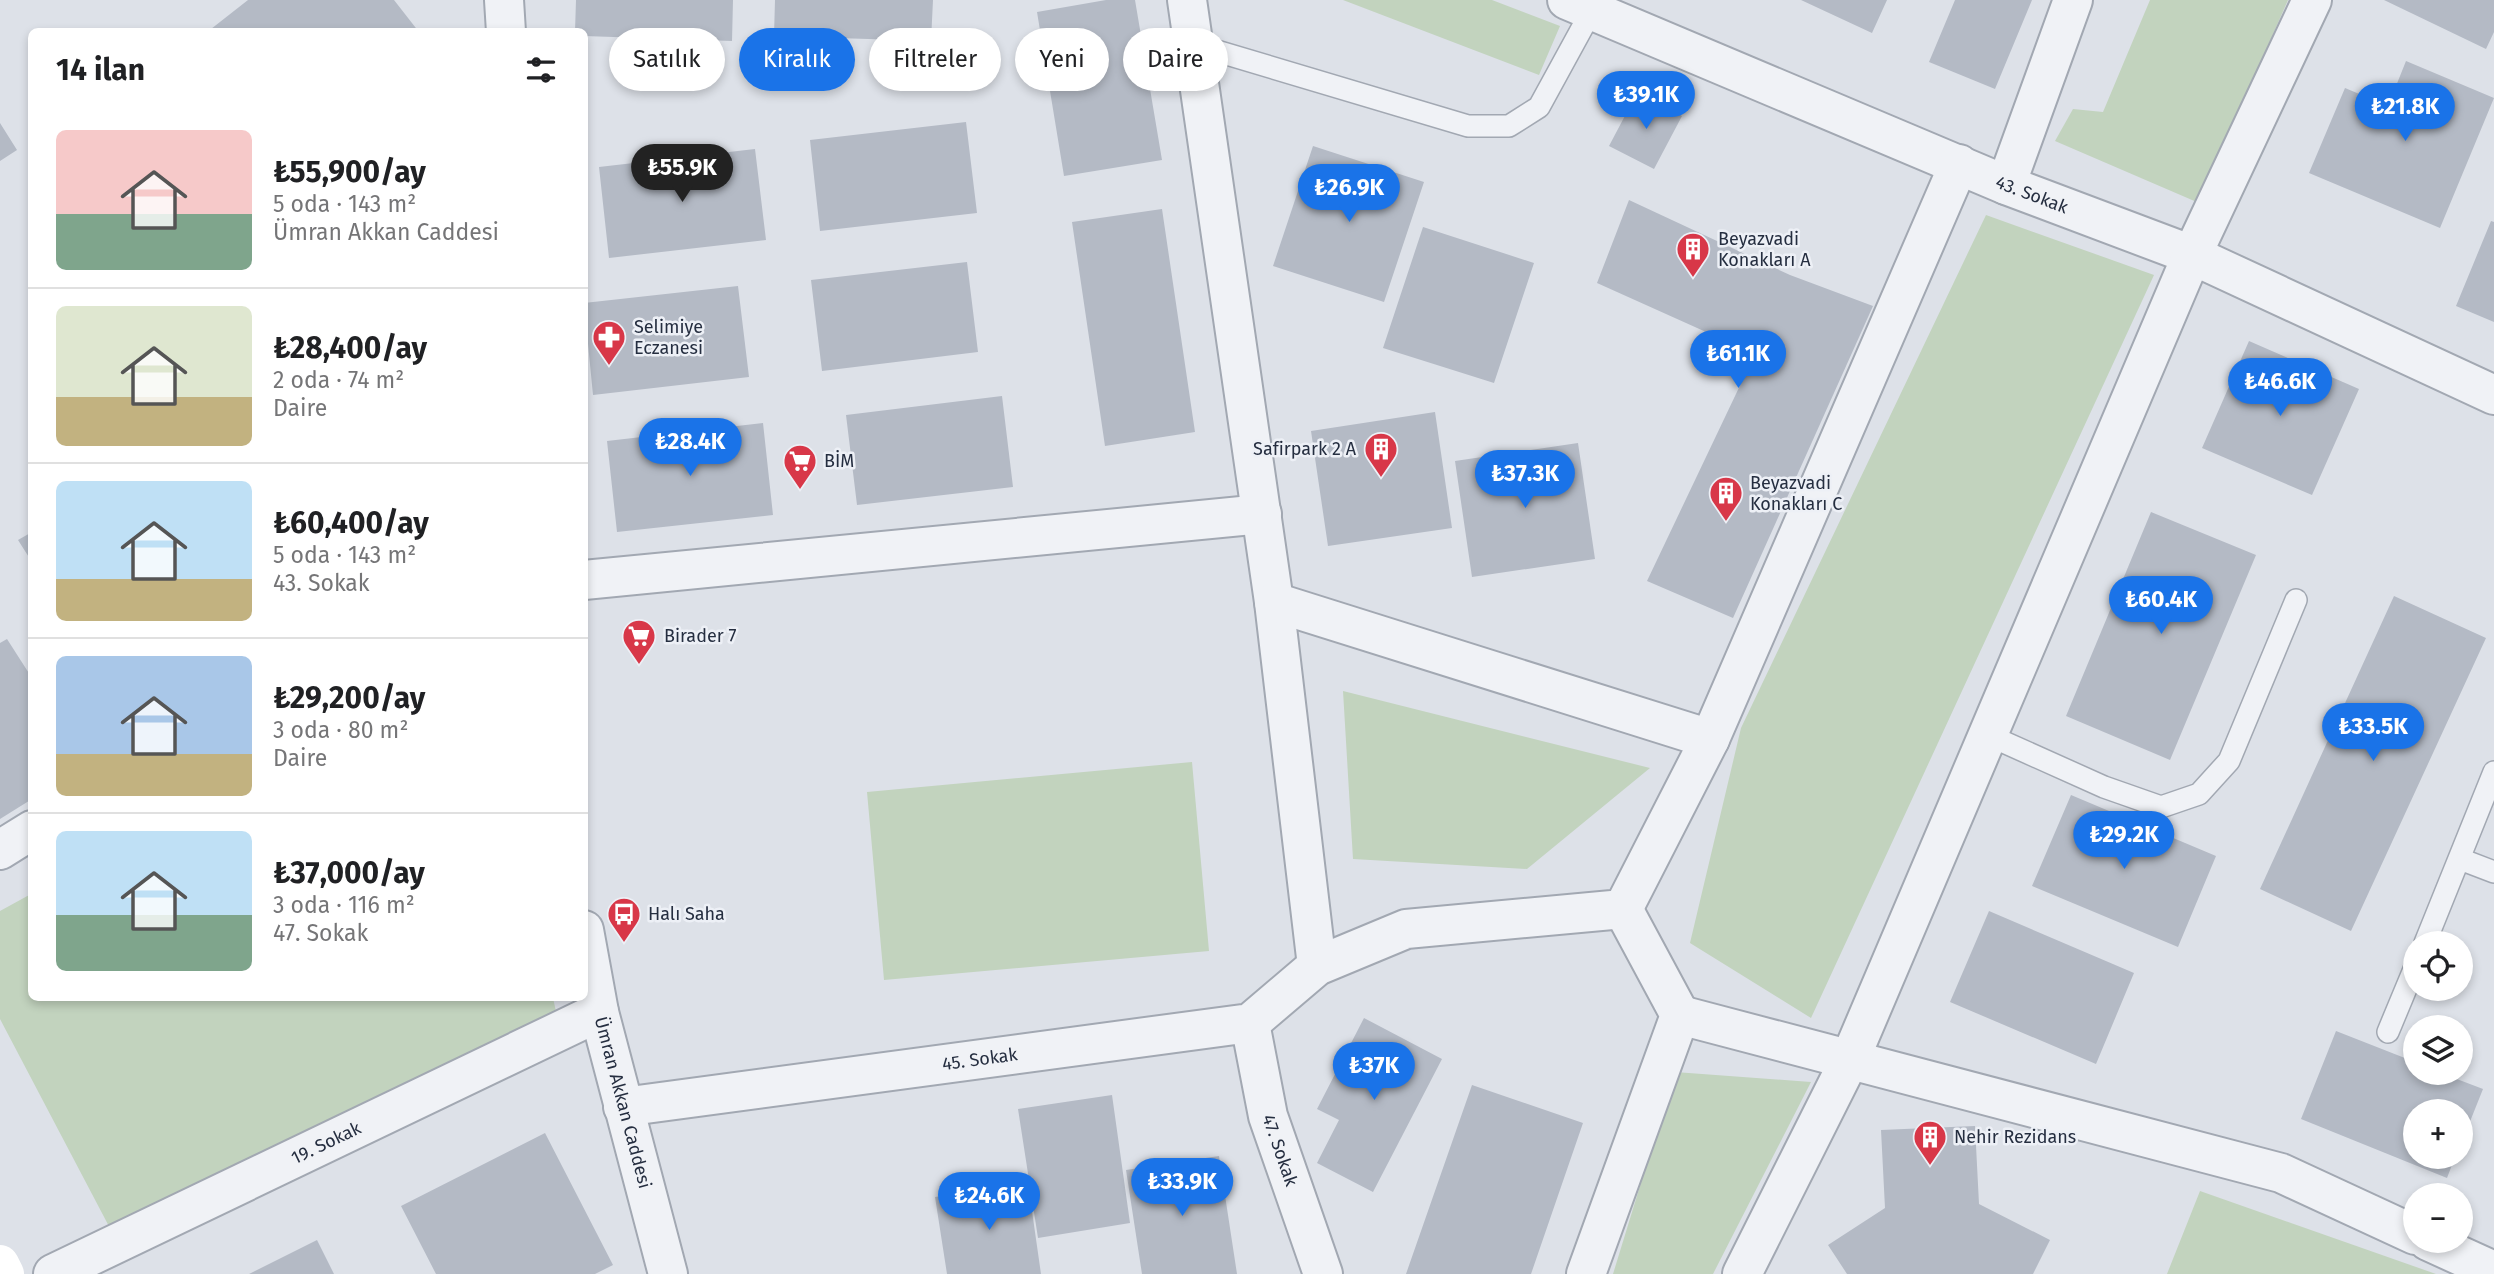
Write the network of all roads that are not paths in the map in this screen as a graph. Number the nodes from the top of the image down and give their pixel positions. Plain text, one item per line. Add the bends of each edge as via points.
1 (504, 0) edge
2 (1187, 0) edge
3 (2073, 0) edge
4 (2312, 0) edge
5 (1579, 5) edge
6 (506, 28) edge
7 (1191, 28) edge
8 (1228, 54) edge
9 (1200, 91) edge
10 (1959, 164) junction
11 (2006, 185) junction
12 (2192, 255) junction
13 (2494, 395) edge
14 (1262, 514) junction
15 (588, 580) edge
16 (2296, 600) dead end
17 (1274, 602) junction
18 (1988, 735) junction
19 (1710, 739) junction
20 (2494, 772) edge
21 (28, 832) edge
22 (0, 850) edge
23 (2460, 859) junction
24 (2494, 872) edge
25 (1623, 909) junction
26 (2430, 931) edge
27 (588, 952) edge
28 (1317, 966) junction
29 (2403, 996) edge
30 (599, 1012) junction
31 (1680, 1015) junction
32 (1250, 1023) junction
33 (2388, 1032) dead end
34 (1850, 1059) junction
35 (623, 1107) junction
36 (2403, 1229) edge
37 (2454, 1253) edge
38 (0, 1264) edge
39 (2494, 1271) edge
40 (5, 1274) edge
41 (54, 1274) edge
42 (668, 1274) edge
43 (1323, 1274) edge
44 (1586, 1274) edge
45 (1742, 1274) edge

1 - 6 street
2 - 7 street
3 - 11 street
4 - 12 street
5 - 8 lane via 1539,107 1509,126 1468,126
5 - 10 street, 43. Sokak
9 - 14 street
10 - 11 street, 43. Sokak
10 - 19 street
11 - 12 street, 43. Sokak
12 - 13 street, 43. Sokak
12 - 18 street
14 - 15 street
14 - 17 street
16 - 18 lane via 2229,761 2199,794 2161,807
17 - 19 street
17 - 28 street
18 - 34 street
19 - 25 street
20 - 23 lane
21 - 22 street
23 - 24 lane
23 - 26 lane
25 - 28 street via 1406,929
25 - 31 street
27 - 30 street, Ümran Akkan Caddesi
28 - 32 street
29 - 33 lane
30 - 35 street, Ümran Akkan Caddesi
30 - 41 street, 19. Sokak
31 - 34 street
31 - 44 street
32 - 35 street, 45. Sokak
32 - 43 street, 47. Sokak via 1268,1116
34 - 36 street via 2281,1173
34 - 45 street
35 - 42 street, Ümran Akkan Caddesi
37 - 39 street
38 - 40 main road

